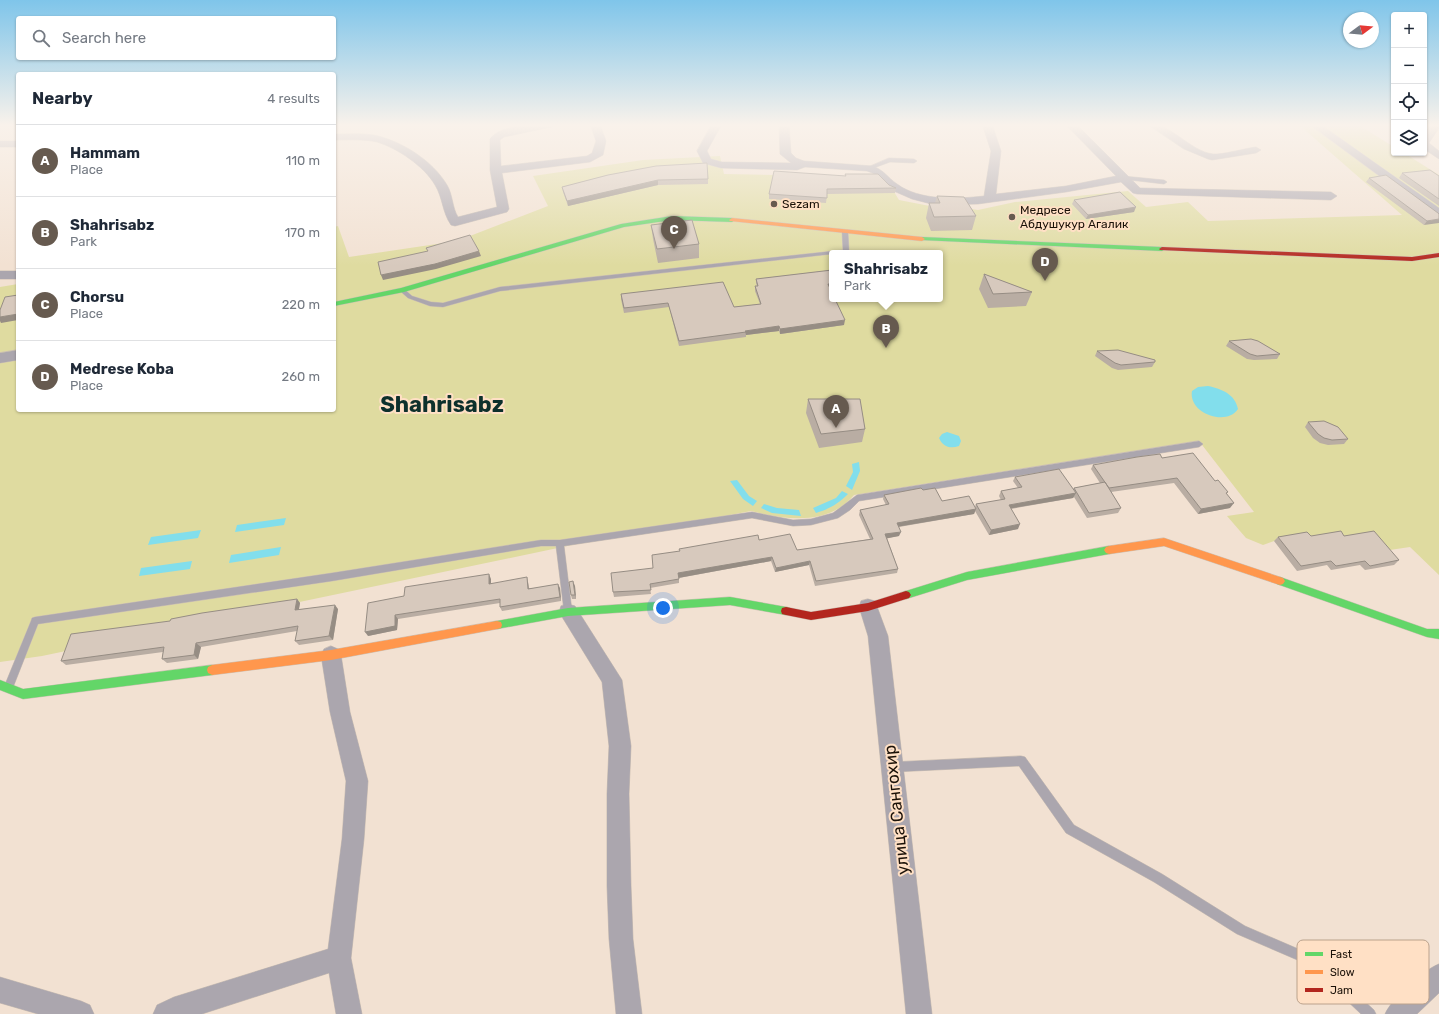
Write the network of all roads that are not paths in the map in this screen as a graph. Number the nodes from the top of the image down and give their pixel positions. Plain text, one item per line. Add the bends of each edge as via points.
1 (430, 171) edge
2 (496, 171) edge
3 (877, 171) edge
4 (993, 171) edge
5 (1116, 171) edge
6 (1380, 171) edge
7 (1123, 178) junction
8 (1164, 182) dead end
9 (1331, 196) dead end
10 (990, 198) junction
11 (1439, 214) edge
12 (845, 232) junction
13 (846, 250) edge
14 (829, 253) edge
15 (1439, 255) edge
16 (16, 275) edge
17 (0, 276) edge
18 (402, 290) junction
19 (336, 304) edge
20 (16, 355) edge
21 (0, 358) edge
22 (1198, 444) dead end
23 (560, 543) junction
24 (868, 607) junction
25 (568, 612) junction
26 (1439, 634) edge
27 (331, 655) junction
28 (4, 688) edge
29 (891, 767) junction
30 (1297, 955) edge
31 (339, 958) junction
32 (1439, 976) edge
33 (1429, 985) edge
34 (0, 990) edge
35 (1359, 1004) edge
36 (1409, 1004) edge
37 (81, 1014) edge
38 (166, 1014) edge
39 (349, 1014) edge
40 (629, 1014) edge
41 (920, 1014) edge
42 (1370, 1014) edge
43 (1398, 1014) edge

1 - 2 street via 442,186 450,216 455,222 503,209
3 - 10 street via 893,187 916,197 955,202
4 - 10 street
5 - 7 street
6 - 11 street
7 - 8 lane
7 - 9 street via 1137,191
7 - 10 street via 1066,189
12 - 13 lane
12 - 15 street via 945,242 1412,258
12 - 18 street via 703,217 647,220
14 - 18 lane via 500,289 443,305 410,297
16 - 17 street
18 - 19 street
20 - 21 street
22 - 23 lane via 857,498 835,516 811,522 793,523 752,515
23 - 25 lane
23 - 28 lane via 541,542 332,577 35,621
24 - 25 street via 811,616 730,601
24 - 26 street via 967,576 1123,546 1164,542 1427,633
24 - 29 street, улица Сангохир via 878,636
25 - 27 street
25 - 40 street via 612,680 620,746 619,886 621,939
27 - 28 street via 23,694
27 - 31 street via 340,712 357,781
29 - 30 lane via 1022,761 1070,829 1158,878 1241,930
29 - 41 street, улица Сангохир
31 - 38 street
31 - 39 street
32 - 33 street
34 - 37 street
35 - 42 lane
36 - 43 street

